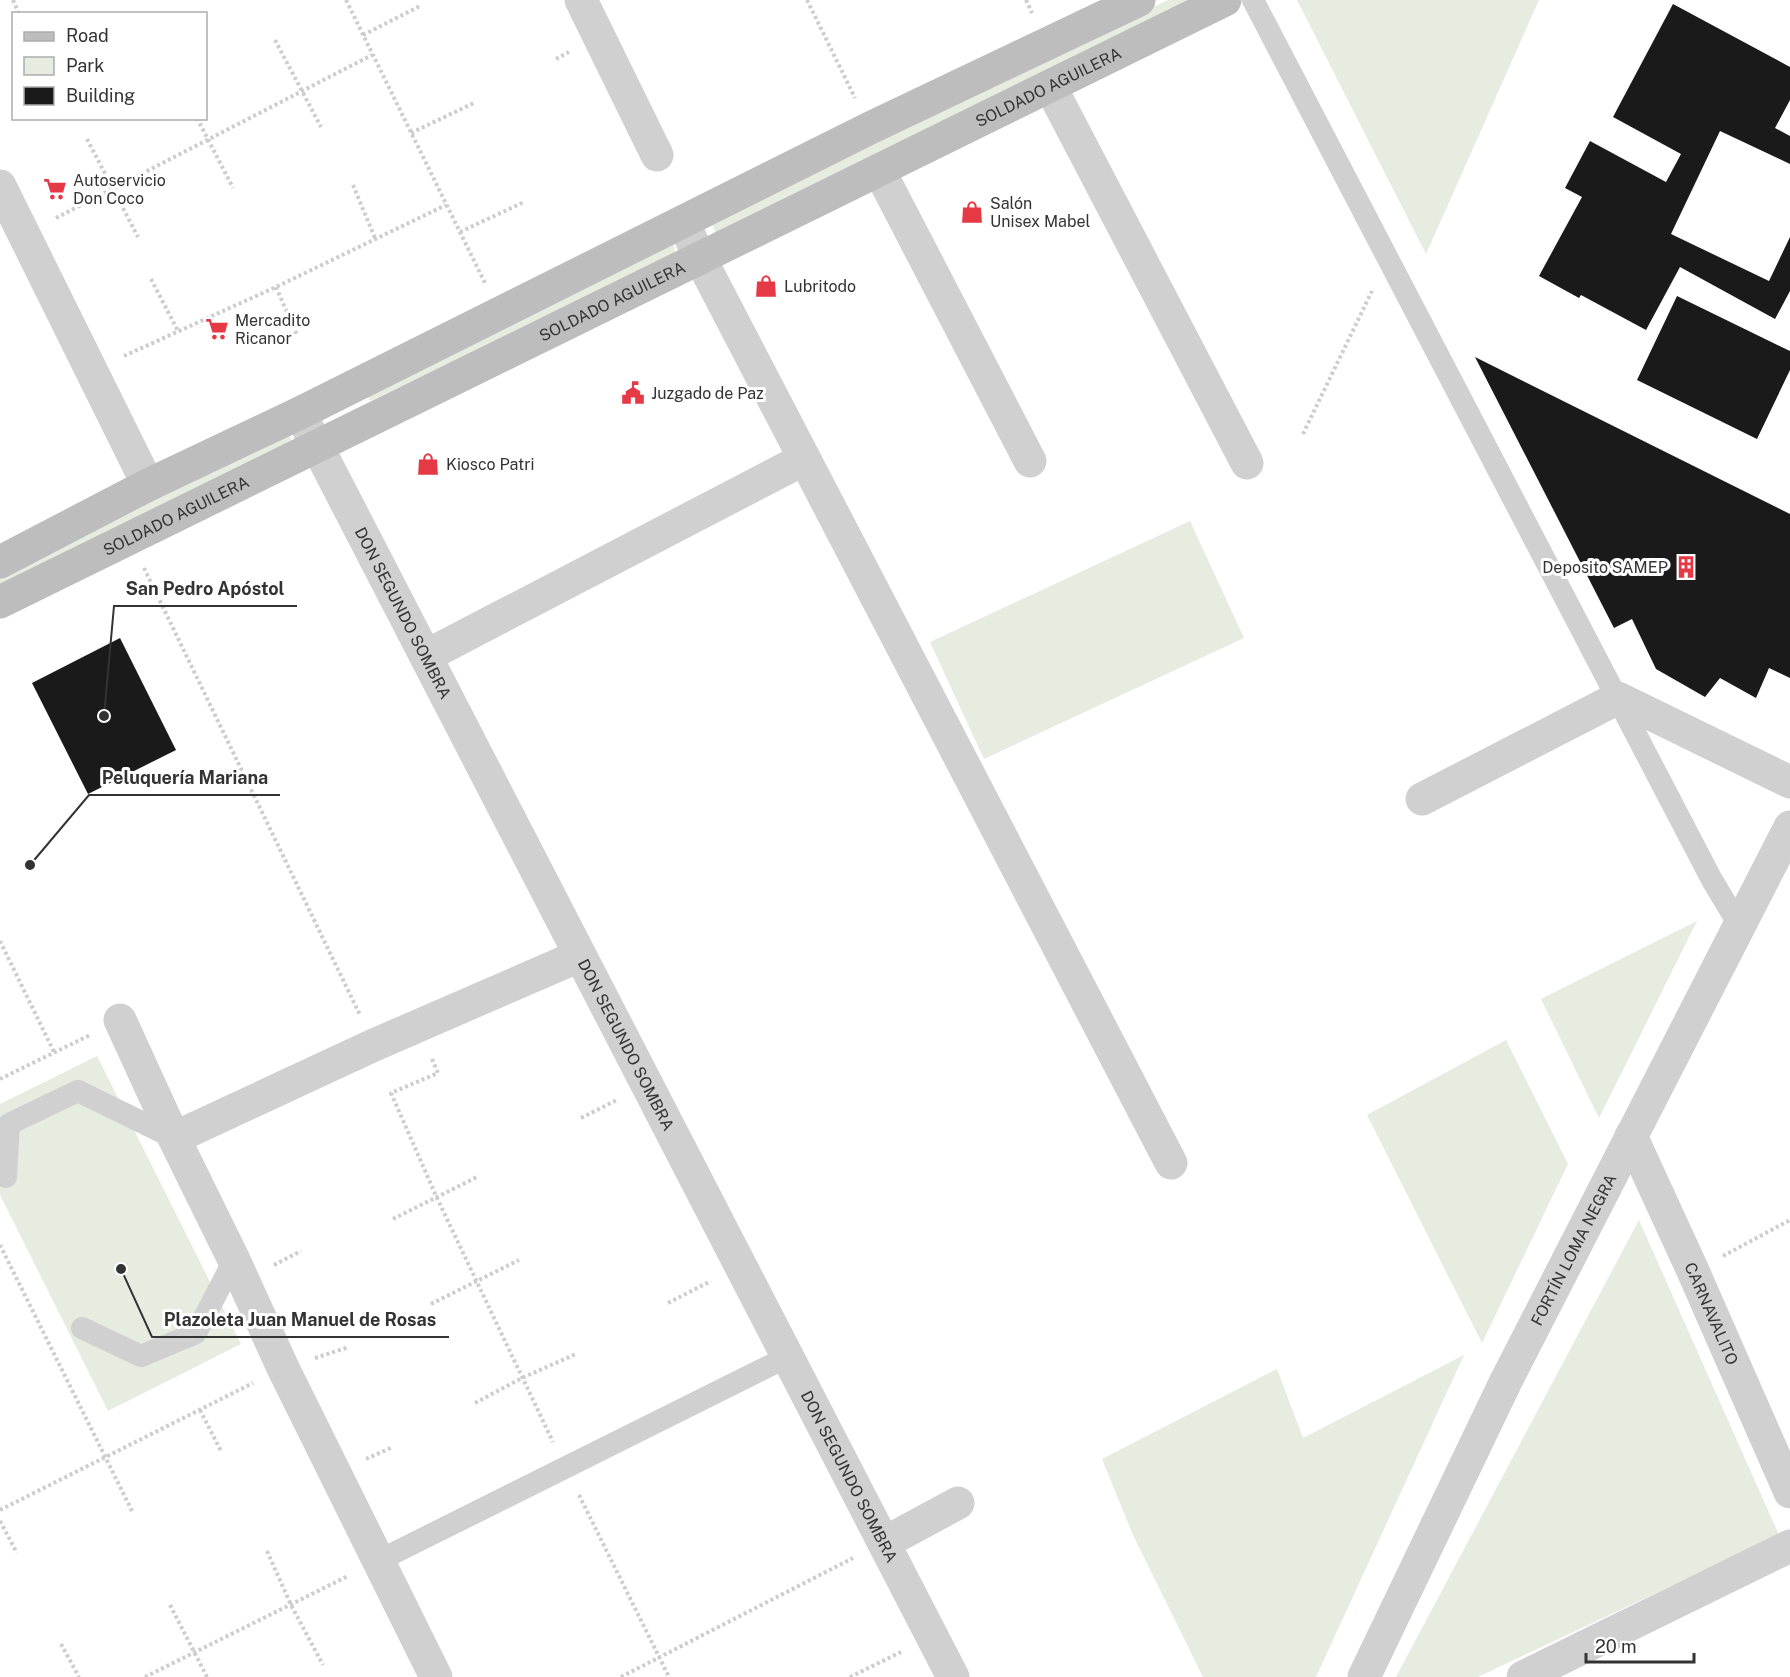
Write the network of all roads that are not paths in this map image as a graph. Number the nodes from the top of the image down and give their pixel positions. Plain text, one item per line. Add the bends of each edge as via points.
1 (581, 0) edge
2 (1138, 0) edge
3 (1225, 0) edge
4 (1253, 0) edge
5 (1050, 86) junction
6 (657, 155) dead end
7 (879, 170) junction
8 (0, 186) edge
9 (683, 222) junction
10 (11, 240) edge
11 (699, 258) junction
12 (300, 413) junction
13 (317, 446) junction
14 (804, 459) junction
15 (1030, 460) dead end
16 (1247, 463) dead end
17 (148, 485) junction
18 (0, 562) edge
19 (0, 602) edge
20 (426, 656) junction
21 (1618, 698) junction
22 (1790, 782) edge
23 (1422, 799) dead end
24 (1790, 826) edge
25 (1739, 925) junction
26 (579, 956) junction
27 (120, 1020) road end
28 (1630, 1136) junction
29 (174, 1138) junction
30 (1171, 1163) dead end
31 (6, 1177) dead end
32 (234, 1260) junction
33 (81, 1328) dead end
34 (787, 1357) junction
35 (1790, 1492) edge
36 (958, 1503) dead end
37 (884, 1543) junction
38 (1790, 1546) edge
39 (378, 1561) junction
40 (436, 1677) edge
41 (953, 1677) edge
42 (1364, 1677) edge
43 (1523, 1677) edge

1 - 6 street
2 - 9 street
3 - 5 street, SOLDADO AGUILERA
4 - 21 lane
5 - 7 street, SOLDADO AGUILERA
5 - 16 street
7 - 11 street, SOLDADO AGUILERA
7 - 15 street
8 - 10 street
9 - 11 street
9 - 12 street
10 - 17 street via 91,372
11 - 13 street, SOLDADO AGUILERA
11 - 14 street
12 - 13 street, DON SEGUNDO SOMBRA
12 - 17 street
13 - 19 street, SOLDADO AGUILERA
13 - 20 street, DON SEGUNDO SOMBRA
14 - 20 street
14 - 30 street
17 - 18 street
20 - 26 street, DON SEGUNDO SOMBRA
21 - 22 street
21 - 23 street
21 - 25 lane
24 - 25 street, FORTÍN LOMA NEGRA
25 - 28 street, FORTÍN LOMA NEGRA
26 - 29 street
26 - 34 street, DON SEGUNDO SOMBRA
27 - 29 street
28 - 35 street, CARNAVALITO
28 - 42 street, FORTÍN LOMA NEGRA via 1506,1381
29 - 31 lane via 78,1091 9,1124
29 - 32 street
32 - 33 lane via 196,1333 141,1356
32 - 39 street
34 - 37 street, DON SEGUNDO SOMBRA
34 - 39 lane
36 - 37 street
37 - 41 street, DON SEGUNDO SOMBRA
38 - 43 street
39 - 40 street

